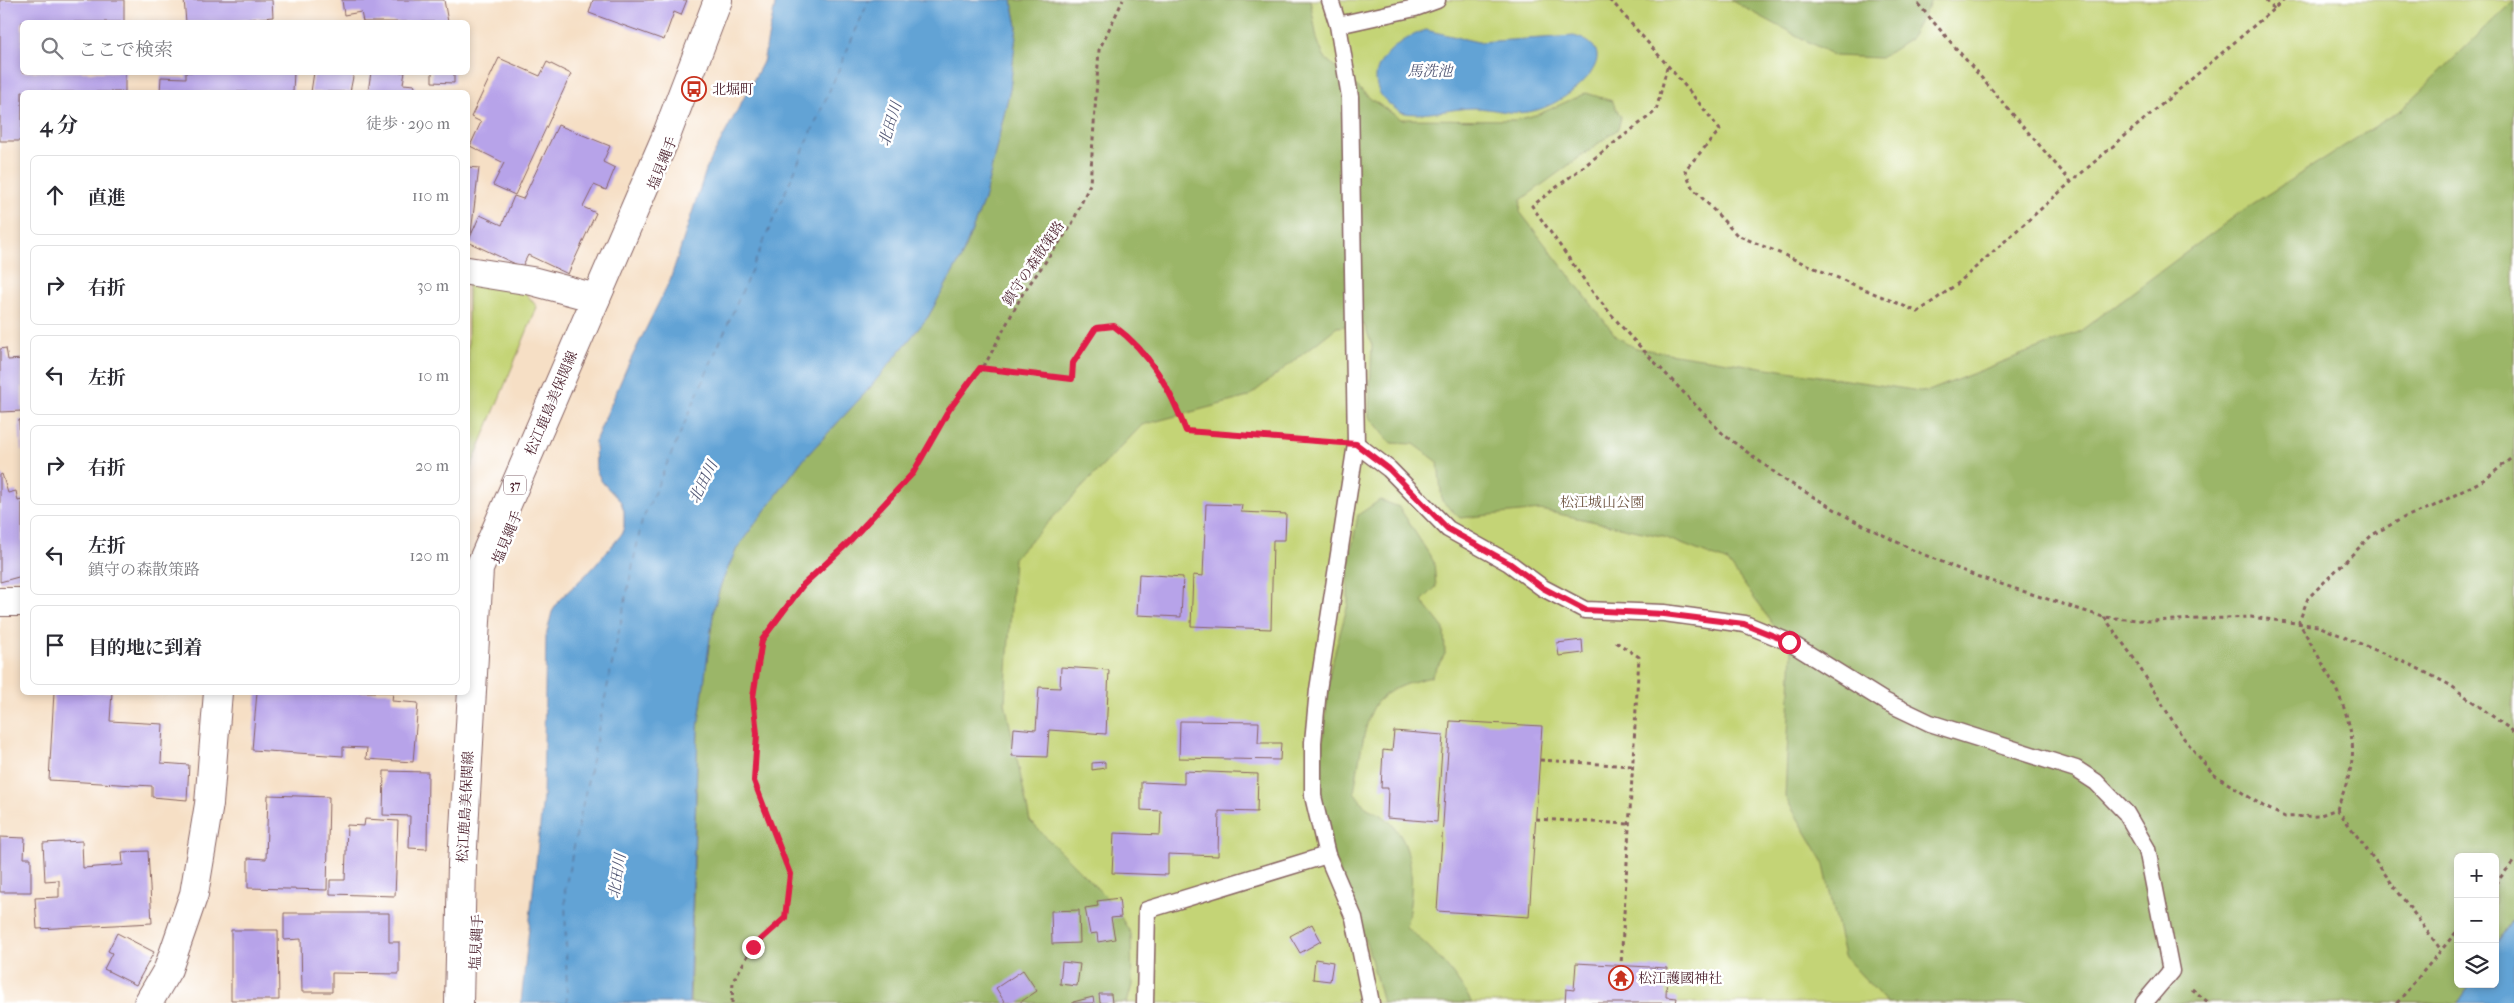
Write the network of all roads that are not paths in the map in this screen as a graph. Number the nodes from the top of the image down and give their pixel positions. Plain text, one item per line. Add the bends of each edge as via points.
1 (718, 0) edge
2 (1330, 0) edge
3 (1437, 0) edge
4 (1338, 25) junction
5 (470, 271) edge
6 (596, 298) junction
7 (1356, 444) junction
8 (473, 569) edge
9 (0, 602) edge
10 (20, 602) edge
11 (470, 649) edge
12 (218, 695) edge
13 (468, 695) edge
14 (1327, 855) junction
15 (148, 1003) edge
16 (459, 1003) edge
17 (1145, 1003) edge
18 (1371, 1003) edge
19 (2144, 1003) edge

1 - 6 main road, 松江鹿島美保関線 / 37 via 665,139
2 - 4 lane
3 - 4 lane
4 - 7 lane via 1350,97
5 - 6 main road via 532,280
6 - 8 main road, 松江鹿島美保関線 / 37
7 - 14 lane via 1313,742 1313,796
7 - 19 lane via 1389,469 1448,529 1585,610 1664,614 1744,624 1789,642 1884,701 1930,723 2076,769 2096,782 2126,813 2147,849 2171,971
8 - 11 main road, 松江鹿島美保関線 / 37
9 - 10 main road
12 - 15 main road via 208,804 194,894 168,969
13 - 16 main road, 松江鹿島美保関線 / 37
14 - 17 lane via 1148,910
14 - 18 lane via 1354,918

